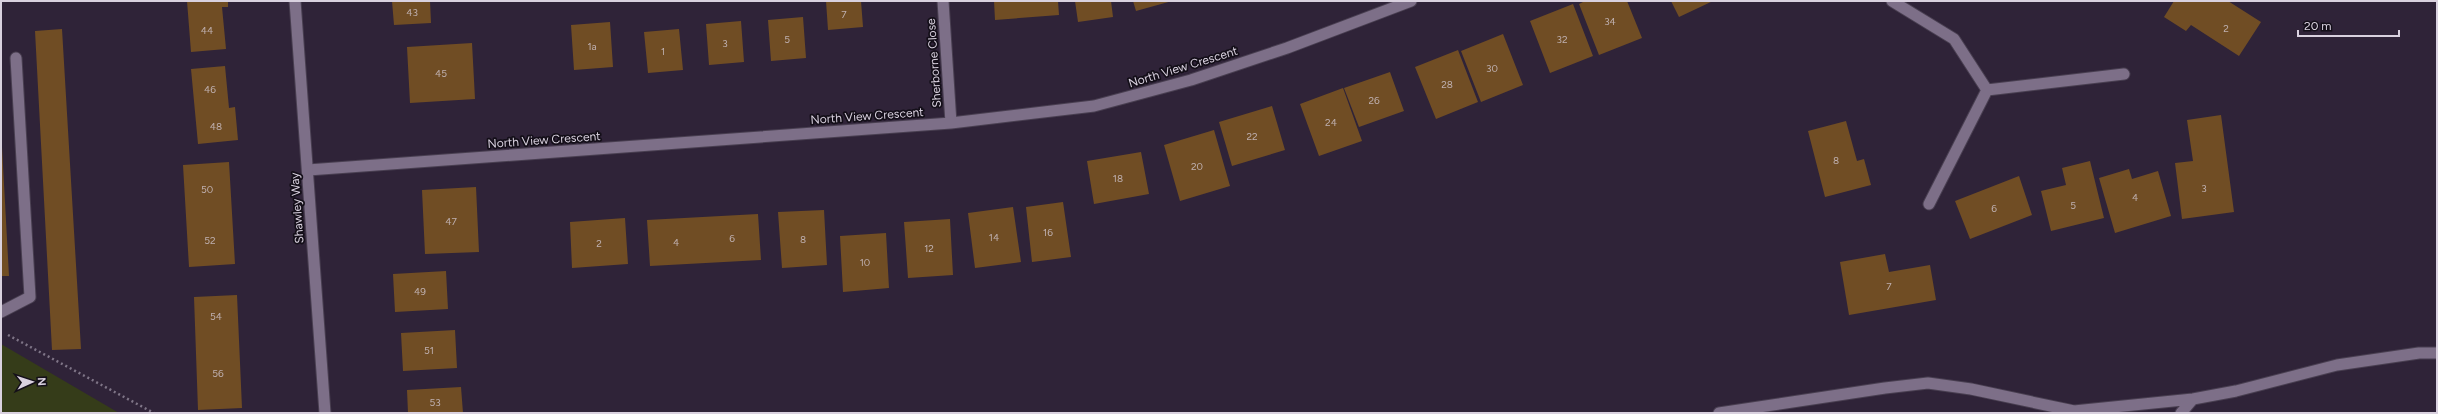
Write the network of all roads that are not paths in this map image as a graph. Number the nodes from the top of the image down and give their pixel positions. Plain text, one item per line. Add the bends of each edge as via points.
1 (295, 1) edge
2 (942, 1) edge
3 (1411, 1) edge
4 (1892, 1) edge
5 (16, 58) dead end
6 (2124, 74) dead end
7 (1987, 90) junction
8 (951, 123) junction
9 (308, 170) junction
10 (1929, 204) dead end
11 (1, 312) edge
12 (2437, 353) edge
13 (2193, 399) junction
14 (2075, 412) edge
15 (325, 413) edge
16 (1719, 413) edge
17 (2181, 413) edge

1 - 9 street, Shawley Way
2 - 8 street, Sherborne Close
3 - 8 street, North View Crescent via 1287,48 1191,80 1094,106
4 - 7 street via 1954,39
5 - 11 street via 30,297
6 - 7 street
7 - 10 street
8 - 9 street, North View Crescent
9 - 15 street, Shawley Way
12 - 13 street via 2419,353 2337,365 2236,391
13 - 14 street
13 - 17 street
14 - 16 street via 1971,389 1928,383

